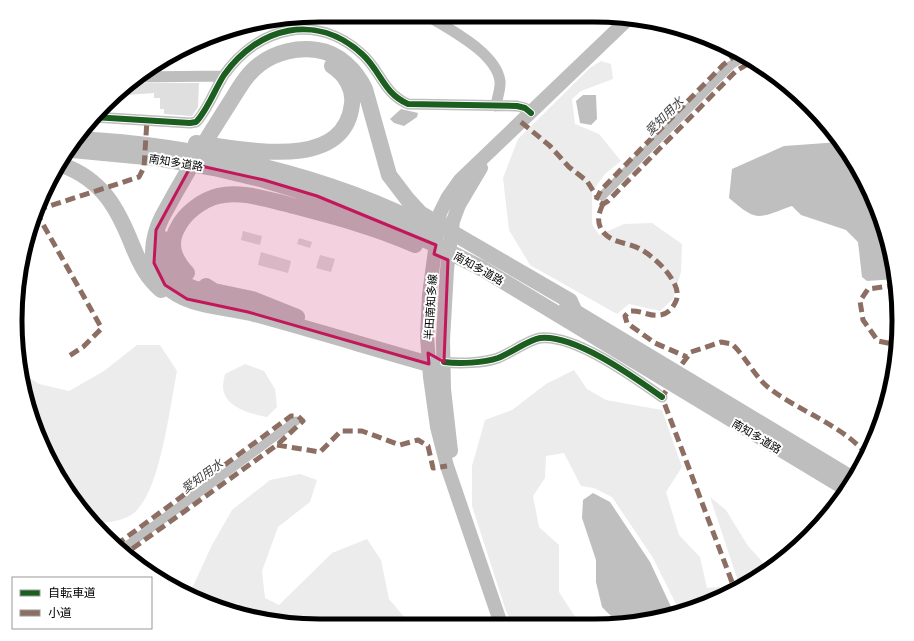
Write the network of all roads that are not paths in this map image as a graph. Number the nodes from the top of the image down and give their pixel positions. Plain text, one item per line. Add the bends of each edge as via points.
1 (438, 22) edge
2 (622, 24) edge
3 (223, 76) junction
4 (148, 77) edge
5 (496, 106) junction
6 (531, 113) junction
7 (102, 118) edge
8 (216, 129) junction
9 (511, 132) junction
10 (84, 139) edge
11 (100, 140) junction
12 (76, 150) edge
13 (65, 166) edge
14 (483, 269) junction
15 (212, 298) junction
16 (575, 312) junction
17 (434, 359) junction
18 (682, 364) dead end
19 (848, 476) edge
20 (842, 486) edge
21 (499, 619) edge

1 - 5 street via 468,41 490,61 500,82
2 - 6 main road, 半田南知多線
3 - 4 street
3 - 5 street via 243,52 267,37 290,30 313,30 333,35 354,47 366,58 392,96 408,104
3 - 7 street via 196,122
5 - 6 street via 517,106
6 - 9 main road, 半田南知多線
8 - 11 highway via 249,84 266,69 282,61 302,57 327,62 345,77 350,87 353,99 351,110 338,135 327,143 303,151 279,152 167,139 110,136
8 - 15 highway via 168,215 162,246 164,258 176,276 185,284
8 - 16 highway via 249,74 261,63 294,50 321,51 334,56 345,63 360,79 374,116 389,175 408,200 420,212 460,237 570,300
9 - 17 main road, 半田南知多線 via 478,173 453,221
9 - 17 main road, 半田南知多線 via 460,180 440,213 427,336
10 - 11 highway, 南知多道路
11 - 16 highway, 南知多道路 via 190,151 267,168 321,184 378,205 428,228
12 - 14 highway, 南知多道路 via 156,158 264,180 369,215 414,234
13 - 15 highway via 91,180 106,194 121,220 138,262 155,286 184,305
14 - 15 highway via 471,271 413,244 337,217 256,197 218,196 198,205 182,219 172,243 174,253 187,274
14 - 20 highway, 南知多道路
15 - 17 highway via 252,299 315,324
16 - 19 highway, 南知多道路
17 - 18 street via 456,363 497,358 539,338 558,340 581,348 664,394
17 - 21 main road, 半田南知多線 via 444,389 449,443 461,485 462,507

